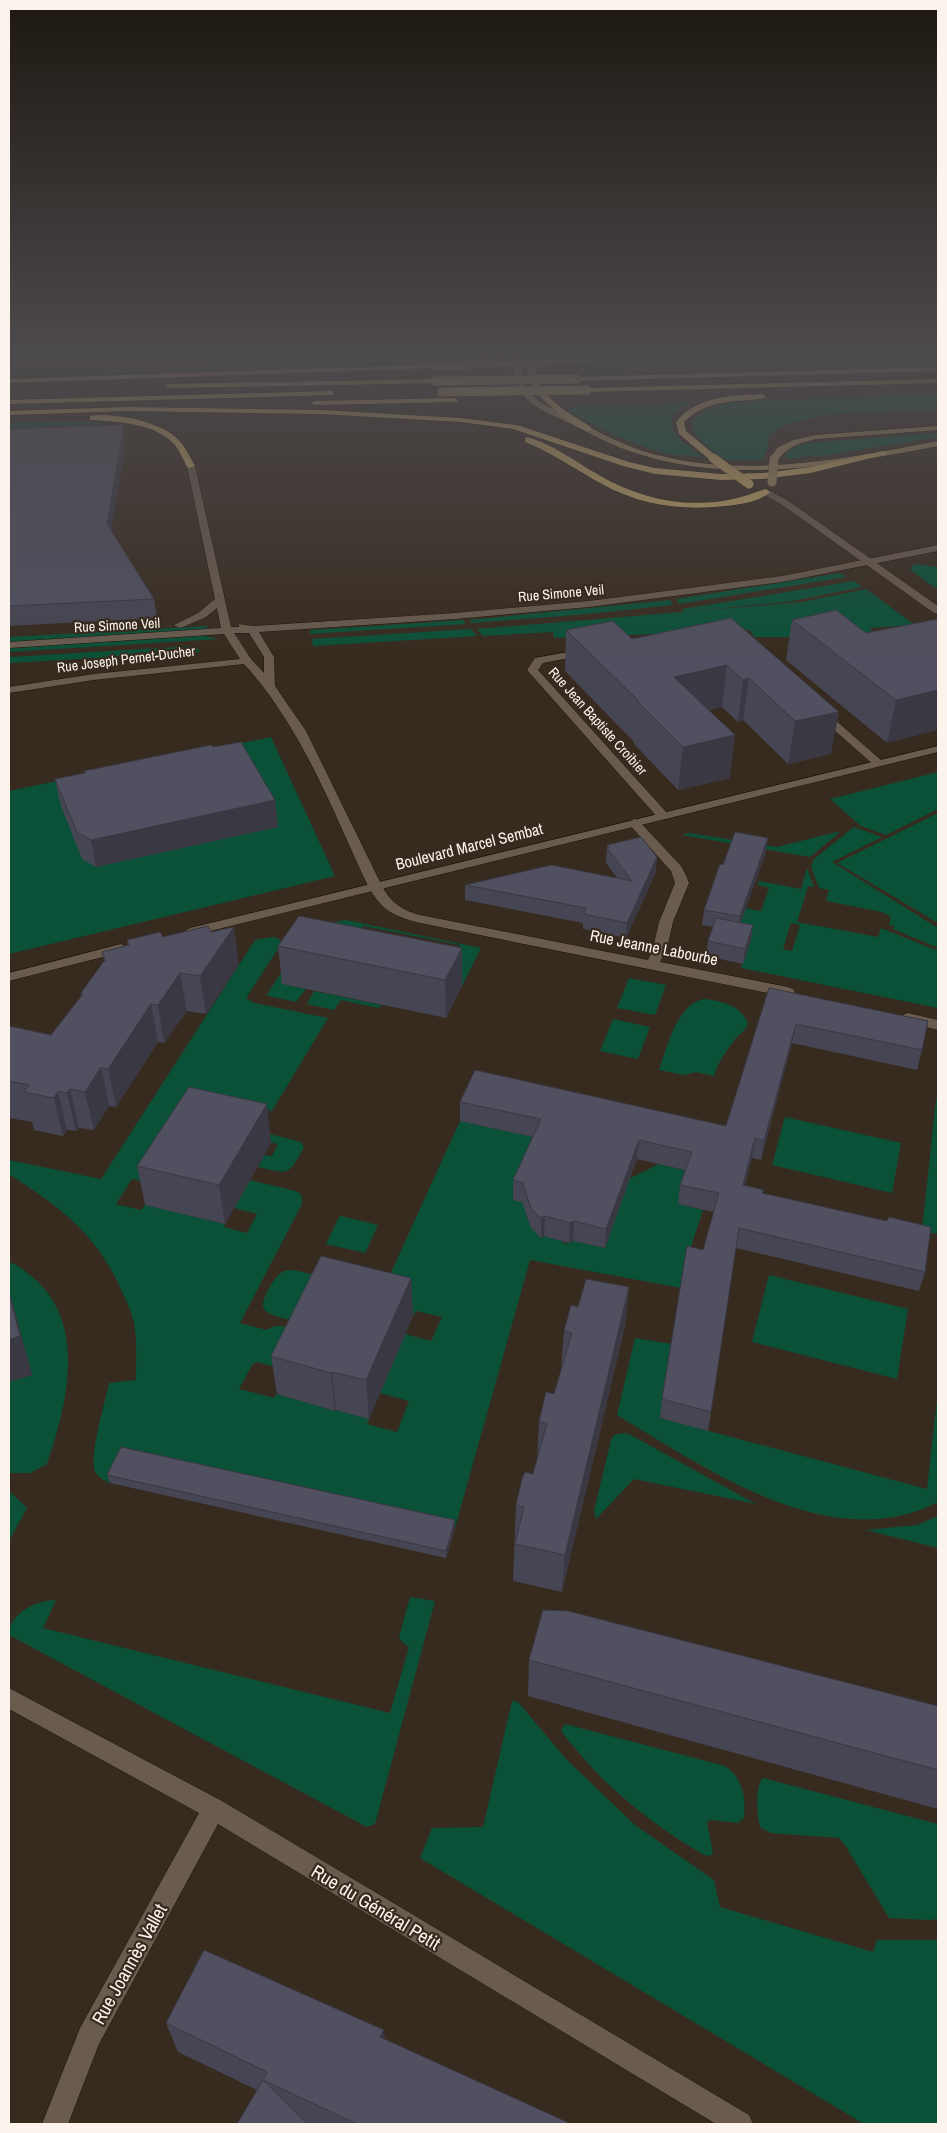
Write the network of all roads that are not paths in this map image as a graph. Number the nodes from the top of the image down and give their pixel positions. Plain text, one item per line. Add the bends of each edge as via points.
1 (186, 458) edge
2 (562, 458) edge
3 (606, 458) edge
4 (661, 458) edge
5 (712, 458) edge
6 (775, 458) edge
7 (855, 458) edge
8 (867, 458) edge
9 (191, 466) joint
10 (766, 492) junction
11 (938, 548) edge
12 (870, 562) junction
13 (219, 601) junction
14 (938, 611) edge
15 (178, 625) junction
16 (225, 627) junction
17 (252, 629) junction
18 (9, 634) edge
19 (9, 645) edge
20 (597, 652) edge
21 (247, 662) junction
22 (270, 686) junction
23 (9, 690) edge
24 (809, 703) edge
25 (938, 749) edge
26 (878, 764) junction
27 (663, 816) junction
28 (634, 822) junction
29 (375, 886) junction
30 (174, 936) edge
31 (136, 945) edge
32 (652, 965) junction
33 (9, 976) edge
34 (802, 995) edge
35 (898, 1016) edge
36 (938, 1025) edge
37 (9, 1698) edge
38 (214, 1809) junction
39 (55, 2124) edge
40 (740, 2124) edge

1 - 9 highway
2 - 10 highway via 617,489 672,503 713,504 752,499
3 - 8 highway via 685,475 762,476 811,470
4 - 7 main road via 720,468 779,467
5 - 10 highway, bridge
6 - 10 main road, bridge via 772,482
9 - 13 street
10 - 12 street
11 - 12 street, Rue Simone Veil
12 - 14 street
12 - 17 street, Rue Simone Veil via 737,586 589,604
13 - 15 street via 202,615
13 - 16 street
15 - 16 street, Rue Simone Veil
15 - 18 street, Rue Simone Veil
16 - 17 street, Rue Simone Veil
16 - 19 street, Rue Simone Veil
16 - 21 street
17 - 22 street via 269,658
20 - 27 street, Rue Jean Baptiste Croibier via 539,660 532,670
21 - 22 street
21 - 23 street, Rue Joseph Pernet-Ducher via 94,677
22 - 29 street via 300,731
24 - 26 street
25 - 26 street, Boulevard Marcel Sembat
26 - 27 street, Boulevard Marcel Sembat
27 - 28 street, Boulevard Marcel Sembat
28 - 29 street, Boulevard Marcel Sembat
28 - 32 street via 676,869 682,883
29 - 30 street, Boulevard Marcel Sembat
29 - 32 street, Rue Jeanne Labourbe via 386,904 401,914
31 - 33 street
32 - 34 street, Rue Jeanne Labourbe
35 - 36 street
37 - 38 street, Rue du Général Petit
38 - 39 street, Rue Joannès Vallet via 89,2037
38 - 40 street, Rue du Général Petit

